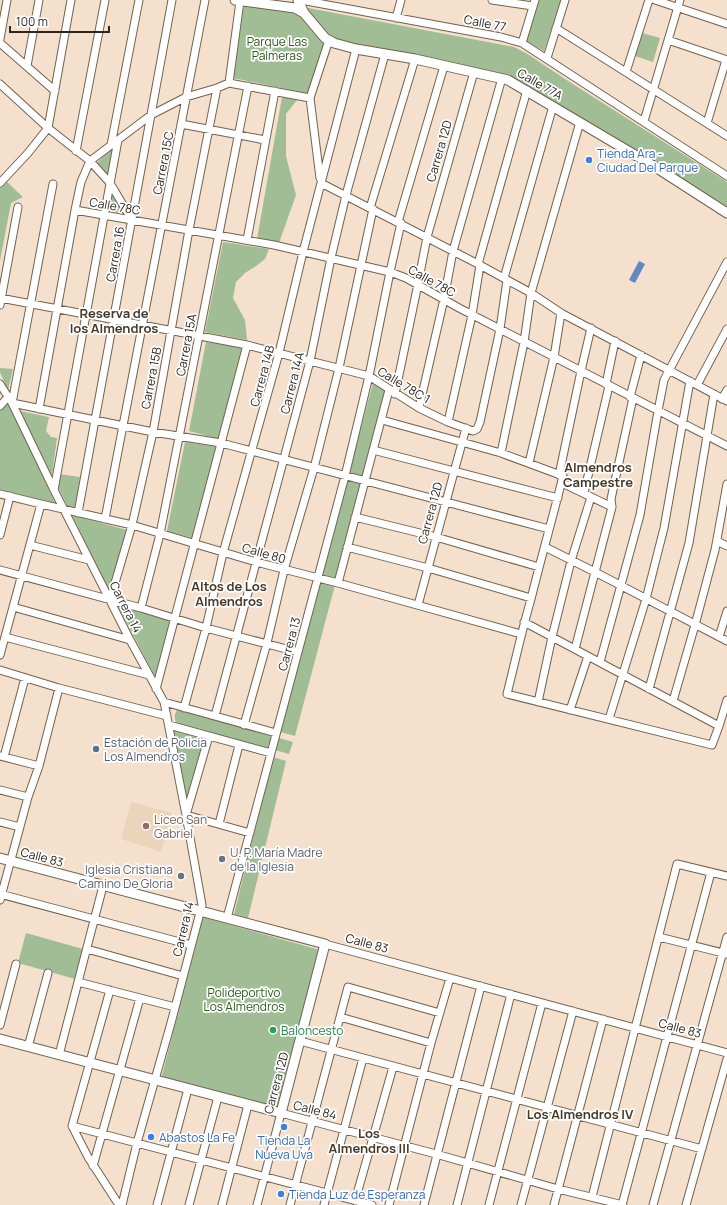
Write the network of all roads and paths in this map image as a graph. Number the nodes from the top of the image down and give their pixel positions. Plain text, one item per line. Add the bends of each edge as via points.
1 (7, 0) edge
2 (39, 0) edge
3 (72, 0) edge
4 (105, 0) edge
5 (139, 0) edge
6 (172, 0) edge
7 (205, 0) edge
8 (238, 0) edge
9 (298, 0) edge
10 (301, 0) edge
11 (401, 0) edge
12 (492, 0) edge
13 (565, 0) edge
14 (649, 0) edge
15 (655, 0) edge
16 (500, 1) edge
17 (262, 2) edge
18 (534, 3) edge
19 (679, 4) edge
20 (304, 12) junction
21 (396, 18) junction
22 (727, 24) edge
23 (556, 28) junction
24 (0, 39) edge
25 (329, 40) junction
26 (668, 40) junction
27 (0, 43) edge
28 (522, 43) junction
29 (356, 49) junction
30 (385, 54) junction
31 (547, 58) junction
32 (415, 60) junction
33 (726, 60) edge
34 (27, 66) junction
35 (444, 66) junction
36 (474, 72) junction
37 (626, 72) junction
38 (502, 78) junction
39 (229, 83) junction
40 (0, 84) edge
41 (248, 86) junction
42 (217, 88) junction
43 (527, 90) junction
44 (653, 90) junction
45 (55, 91) junction
46 (275, 91) junction
47 (186, 97) junction
48 (310, 98) junction
49 (553, 106) junction
50 (151, 115) junction
51 (644, 121) junction
52 (580, 122) junction
53 (707, 123) junction
54 (182, 124) junction
55 (48, 128) junction
56 (209, 130) junction
57 (239, 135) junction
58 (727, 136) edge
59 (118, 140) junction
60 (265, 140) junction
61 (111, 145) junction
62 (76, 151) junction
63 (90, 161) junction
64 (726, 173) edge
65 (0, 183) edge
66 (321, 183) junction
67 (53, 184) dead end
68 (110, 184) junction
69 (346, 195) junction
70 (18, 207) dead end
71 (371, 208) junction
72 (75, 210) junction
73 (727, 213) edge
74 (104, 215) junction
75 (132, 220) junction
76 (400, 222) junction
77 (162, 225) junction
78 (189, 230) junction
79 (219, 235) junction
80 (427, 237) junction
81 (246, 240) junction
82 (454, 251) junction
83 (303, 252) junction
84 (331, 258) junction
85 (727, 262) edge
86 (479, 264) junction
87 (360, 266) junction
88 (390, 272) junction
89 (506, 279) junction
90 (418, 284) junction
91 (531, 293) junction
92 (444, 299) junction
93 (0, 300) edge
94 (30, 304) junction
95 (57, 309) junction
96 (561, 313) junction
97 (86, 315) junction
98 (472, 315) junction
99 (114, 320) junction
100 (143, 326) junction
101 (591, 328) junction
102 (500, 329) junction
103 (727, 329) edge
104 (172, 331) junction
105 (199, 336) junction
106 (615, 341) junction
107 (524, 342) junction
108 (247, 345) junction
109 (279, 353) junction
110 (641, 355) junction
111 (554, 357) junction
112 (310, 361) junction
113 (339, 368) junction
114 (670, 370) junction
115 (581, 371) junction
116 (369, 376) junction
117 (693, 383) junction
118 (0, 384) edge
119 (608, 385) junction
120 (727, 390) edge
121 (392, 392) junction
122 (714, 394) junction
123 (632, 398) junction
124 (10, 400) junction
125 (725, 400) edge
126 (0, 406) edge
127 (419, 408) junction
128 (39, 410) junction
129 (658, 411) junction
130 (68, 415) junction
131 (95, 420) junction
132 (382, 420) junction
133 (448, 422) junction
134 (683, 424) junction
135 (123, 426) junction
136 (466, 428) junction
137 (152, 432) junction
138 (707, 436) junction
139 (179, 437) junction
140 (462, 442) junction
141 (221, 443) junction
142 (727, 446) edge
143 (373, 450) junction
144 (252, 451) junction
145 (501, 453) junction
146 (283, 460) junction
147 (529, 463) junction
148 (314, 468) junction
149 (454, 471) junction
150 (559, 475) junction
151 (345, 476) junction
152 (365, 481) junction
153 (562, 483) junction
154 (727, 488) edge
155 (54, 490) junction
156 (584, 493) junction
157 (0, 494) edge
158 (10, 496) junction
159 (591, 497) junction
160 (558, 498) junction
161 (445, 503) junction
162 (41, 504) junction
163 (612, 507) junction
164 (64, 510) junction
165 (78, 513) junction
166 (355, 517) junction
167 (724, 518) edge
168 (105, 519) junction
169 (132, 525) junction
170 (549, 529) junction
171 (160, 534) junction
172 (0, 535) edge
173 (436, 537) junction
174 (717, 541) junction
175 (194, 544) junction
176 (30, 545) junction
177 (727, 546) edge
178 (347, 547) junction
179 (545, 547) junction
180 (223, 553) junction
181 (89, 560) junction
182 (572, 561) junction
183 (256, 562) junction
184 (539, 567) junction
185 (428, 568) junction
186 (0, 570) edge
187 (284, 570) junction
188 (595, 572) junction
189 (22, 576) junction
190 (318, 578) junction
191 (338, 583) junction
192 (621, 587) junction
193 (531, 598) junction
194 (646, 599) junction
195 (110, 600) junction
196 (418, 605) junction
197 (13, 607) junction
198 (141, 608) junction
199 (727, 611) edge
200 (670, 612) junction
201 (175, 618) junction
202 (524, 622) junction
203 (695, 625) junction
204 (206, 628) junction
205 (522, 634) junction
206 (236, 636) junction
207 (552, 636) junction
208 (5, 637) junction
209 (719, 637) junction
210 (130, 640) junction
211 (727, 641) edge
212 (267, 644) junction
213 (575, 649) junction
214 (298, 652) junction
215 (0, 655) edge
216 (588, 656) junction
217 (600, 662) junction
218 (0, 670) edge
219 (622, 674) junction
220 (149, 675) junction
221 (25, 678) junction
222 (59, 688) junction
223 (156, 689) junction
224 (649, 689) junction
225 (727, 700) edge
226 (673, 701) junction
227 (164, 702) junction
228 (538, 702) junction
229 (184, 708) junction
230 (570, 710) junction
231 (167, 716) junction
232 (215, 716) junction
233 (609, 719) junction
234 (244, 724) junction
235 (169, 725) junction
236 (719, 726) junction
237 (276, 733) junction
238 (209, 736) junction
239 (239, 745) junction
240 (271, 753) junction
241 (2, 756) edge
242 (39, 766) junction
243 (0, 790) edge
244 (28, 797) junction
245 (186, 815) junction
246 (0, 822) edge
247 (219, 824) junction
248 (20, 827) junction
249 (250, 833) junction
250 (0, 858) edge
251 (11, 861) junction
252 (711, 872) junction
253 (727, 876) edge
254 (104, 886) junction
255 (1, 896) edge
256 (200, 911) junction
257 (227, 918) junction
258 (94, 919) junction
259 (659, 937) junction
260 (727, 937) edge
261 (325, 944) junction
262 (191, 945) junction
263 (691, 945) junction
264 (87, 949) junction
265 (725, 954) edge
266 (16, 964) dead end
267 (48, 973) dead end
268 (183, 976) junction
269 (450, 978) junction
270 (78, 982) junction
271 (481, 986) junction
272 (110, 990) junction
273 (511, 994) junction
274 (140, 998) junction
275 (542, 1003) junction
276 (175, 1007) junction
277 (573, 1011) junction
278 (440, 1013) junction
279 (340, 1017) junction
280 (603, 1019) junction
281 (0, 1025) edge
282 (636, 1029) junction
283 (667, 1037) junction
284 (0, 1039) edge
285 (300, 1041) junction
286 (431, 1043) junction
287 (697, 1045) junction
288 (28, 1047) junction
289 (331, 1050) junction
290 (727, 1054) edge
291 (59, 1055) junction
292 (363, 1058) junction
293 (727, 1059) edge
294 (90, 1063) junction
295 (393, 1067) junction
296 (120, 1071) junction
297 (423, 1074) junction
298 (155, 1081) junction
299 (455, 1082) junction
300 (188, 1089) junction
301 (485, 1091) junction
302 (218, 1097) junction
303 (517, 1100) junction
304 (248, 1105) junction
305 (547, 1108) junction
306 (281, 1114) junction
307 (578, 1116) junction
308 (312, 1122) junction
309 (611, 1125) junction
310 (72, 1126) junction
311 (344, 1130) junction
312 (641, 1132) junction
313 (103, 1134) junction
314 (374, 1137) junction
315 (671, 1140) junction
316 (137, 1143) junction
317 (404, 1146) junction
318 (702, 1149) junction
319 (171, 1152) junction
320 (436, 1154) junction
321 (201, 1160) junction
322 (467, 1163) junction
323 (93, 1166) junction
324 (232, 1168) junction
325 (498, 1171) junction
326 (264, 1177) junction
327 (528, 1180) junction
328 (295, 1185) junction
329 (558, 1188) junction
330 (327, 1193) junction
331 (592, 1197) junction
332 (355, 1201) junction
333 (120, 1205) edge
334 (157, 1205) edge
335 (189, 1205) edge
336 (222, 1205) edge
337 (257, 1205) edge
338 (290, 1205) edge
339 (324, 1205) edge
340 (372, 1205) edge
341 (389, 1205) edge
342 (424, 1205) edge
343 (457, 1205) edge
344 (489, 1205) edge
345 (521, 1205) edge
346 (554, 1205) edge
347 (622, 1205) edge
348 (653, 1205) edge
349 (686, 1205) edge

1 - 24 street
2 - 34 street
3 - 45 street
4 - 62 street
5 - 61 street
6 - 50 street, Carrera 16
7 - 47 street, Carrera 15C
8 - 17 street
8 - 39 street
9 - 20 street
10 - 21 street, Calle 77
11 - 21 street
12 - 16 street
13 - 23 street
14 - 37 street
15 - 19 street
16 - 18 street
17 - 20 street
18 - 28 street
19 - 22 street
19 - 26 street
20 - 25 street, Calle 77A
21 - 28 street, Calle 77
23 - 31 street
23 - 37 street
25 - 29 street, Calle 77A
25 - 48 street
26 - 33 street
26 - 44 street
27 - 34 street
28 - 31 street, Calle 77
29 - 30 street, Calle 77A
29 - 66 street, Carrera 14B
30 - 32 street, Calle 77A
30 - 69 street, Carrera 14A
31 - 51 street, Calle 77
32 - 35 street, Calle 77A
32 - 71 street
33 - 53 street
34 - 45 street
35 - 36 street, Calle 77A
35 - 76 street
36 - 38 street, Calle 77A
36 - 80 street, Carrera 12D
37 - 44 street
38 - 43 street, Calle 77A
38 - 82 street
39 - 41 street
39 - 42 street
40 - 55 street
41 - 46 street
41 - 57 street, Carrera 15A
42 - 47 street
42 - 56 street, Carrera 15B
43 - 49 street, Calle 77A
43 - 86 street
44 - 51 street
44 - 53 street
45 - 55 street
46 - 48 street
46 - 60 street
47 - 50 street
47 - 54 street, Carrera 15C
48 - 66 street
49 - 52 street, Calle 77A
49 - 89 street
50 - 59 street
50 - 75 street, Carrera 16
51 - 64 street, Calle 77
52 - 73 street, Calle 77A
52 - 91 street
53 - 58 street
54 - 56 street
54 - 77 street, Carrera 15C
55 - 62 street
55 - 65 street
56 - 57 street
56 - 78 street, Carrera 15B
57 - 60 street
57 - 79 street, Carrera 15A
59 - 61 street
59 - 68 street
60 - 81 street
61 - 63 street
62 - 63 street
63 - 68 street
63 - 72 street via 81,182
66 - 69 street
66 - 83 street, Carrera 14B
67 - 94 street
68 - 74 street
68 - 75 street
69 - 71 street
69 - 84 street, Carrera 14A
70 - 93 street
71 - 76 street
71 - 87 street
72 - 74 street, Calle 78C
72 - 95 street
74 - 75 street, Calle 78C
74 - 97 street
75 - 77 street, Calle 78C
75 - 99 street, Carrera 16
76 - 80 street
76 - 88 street, Carrera 13
77 - 78 street, Calle 78C
77 - 100 street, Carrera 15C
78 - 79 street, Calle 78C
78 - 104 street, Carrera 15B
79 - 81 street, Calle 78C
79 - 105 street, Carrera 15A
80 - 82 street
80 - 90 street, Carrera 12D
81 - 83 street, Calle 78C
82 - 86 street
82 - 92 street
83 - 84 street, Calle 78C
83 - 109 street, Carrera 14B
84 - 87 street, Calle 78C
84 - 112 street, Carrera 14A
85 - 114 street
86 - 89 street
86 - 98 street
87 - 88 street, Calle 78C
87 - 113 street
88 - 90 street, Calle 78C
88 - 116 street, Carrera 13
89 - 91 street
89 - 102 street
90 - 92 street, Calle 78C
90 - 121 street, Carrera 12D
91 - 96 street
91 - 107 street
92 - 98 street, Calle 78C
92 - 127 street
93 - 94 street, Calle 78C 1
94 - 95 street, Calle 78C 1
94 - 124 street
95 - 97 street, Calle 78C 1
95 - 128 street
96 - 101 street
96 - 111 street
97 - 99 street, Calle 78C 1
97 - 130 street
98 - 102 street, Calle 78C
98 - 133 street
99 - 100 street, Calle 78C 1
99 - 131 street, Carrera 16
100 - 104 street, Calle 78C 1
100 - 135 street, Carrera 15C
101 - 106 street
101 - 115 street
102 - 107 street, Calle 78C
102 - 136 street via 480,422 473,431
103 - 117 street
104 - 105 street, Calle 78C 1
104 - 137 street, Carrera 15B
105 - 108 street, Calle 78C 1
105 - 139 street, Carrera 15A
106 - 110 street
106 - 119 street
107 - 111 street, Calle 78C
107 - 145 street
108 - 109 street, Calle 78C 1
108 - 141 street
109 - 112 street, Calle 78C 1
109 - 144 street, Carrera 14B
110 - 114 street
110 - 123 street
111 - 115 street, Calle 78C
111 - 147 street
112 - 113 street, Calle 78C 1
112 - 146 street, Carrera 14A
113 - 116 street, Calle 78C 1
113 - 148 street
114 - 117 street
114 - 129 street via 664,380
115 - 119 street, Calle 78C
115 - 150 street
116 - 121 street, Calle 78C 1
116 - 151 street, Carrera 13
117 - 122 street
117 - 134 street
118 - 124 street, Carrera 14
119 - 123 street, Calle 78C
119 - 156 street
120 - 125 street
121 - 127 street, Calle 78C 1
121 - 132 street
122 - 125 street
122 - 138 street
123 - 129 street, Calle 78C
123 - 163 street via 611,499
124 - 126 street
124 - 128 street
124 - 155 street, Carrera 14
127 - 133 street, Calle 78C 1
128 - 130 street
129 - 134 street, Calle 78C
129 - 192 street via 640,515
130 - 131 street
130 - 155 street
131 - 135 street
131 - 165 street, Carrera 16
132 - 140 street
132 - 143 street
133 - 136 street, Calle 78C 1
134 - 138 street, Calle 78C
134 - 194 street via 664,528
135 - 137 street
135 - 168 street, Carrera 15C
136 - 140 street, Carrera 12D
137 - 139 street
137 - 169 street, Carrera 15B
138 - 142 street, Calle 78C
138 - 200 street via 688,543
139 - 141 street
139 - 171 street, Carrera 15A
140 - 145 street
140 - 149 street, Carrera 12D
141 - 144 street
141 - 175 street
143 - 149 street
143 - 152 street
144 - 146 street
144 - 180 street, Carrera 14B
145 - 147 street
146 - 148 street
146 - 183 street, Carrera 14A
147 - 150 street
148 - 151 street
148 - 187 street
149 - 160 street
149 - 161 street, Carrera 12D
150 - 153 street via 563,476
151 - 152 street
151 - 190 street, Carrera 13
152 - 161 street
152 - 166 street
153 - 156 street
153 - 160 street
154 - 167 street
155 - 164 street, Carrera 14
156 - 159 street
157 - 158 street, Calle 80
158 - 162 street, Calle 80
158 - 172 street
159 - 163 street
159 - 182 street
160 - 170 street
161 - 170 street
161 - 173 street, Carrera 12D
162 - 164 street, Calle 80
162 - 176 street
163 - 188 street
164 - 165 street, Calle 80
164 - 181 street, Carrera 14
165 - 168 street, Calle 80
166 - 173 street
166 - 178 street
167 - 174 street
168 - 169 street, Calle 80
169 - 171 street, Calle 80
169 - 195 street, Carrera 15B
170 - 179 street
171 - 175 street, Calle 80
171 - 198 street, Carrera 15A
173 - 184 street
173 - 185 street, Carrera 12D
174 - 177 street
174 - 203 street
175 - 180 street, Calle 80
175 - 201 street
176 - 181 street
176 - 189 street
178 - 185 street
178 - 191 street
179 - 182 street
179 - 184 street
180 - 183 street, Calle 80
180 - 204 street, Carrera 14B
181 - 195 street, Carrera 14
182 - 188 street
182 - 207 street
183 - 187 street, Calle 80
183 - 206 street, Carrera 14A
184 - 193 street
185 - 193 street
185 - 196 street, Carrera 12D
186 - 189 street
187 - 190 street, Calle 80
187 - 212 street
188 - 192 street
188 - 213 street
189 - 195 street
189 - 197 street
190 - 191 street, Calle 80
190 - 214 street, Carrera 13
191 - 196 street, Calle 80
192 - 194 street
192 - 217 street
193 - 202 street
194 - 200 street
194 - 219 street
195 - 198 street
195 - 210 street, Carrera 14
196 - 205 street, Calle 80
197 - 208 street
197 - 210 street
198 - 201 street
199 - 209 street
200 - 203 street
200 - 224 street
201 - 204 street
201 - 223 street
202 - 205 street
202 - 207 street
203 - 209 street
203 - 226 street
204 - 206 street
204 - 229 street, Carrera 14B
205 - 228 street via 507,694
206 - 212 street
206 - 232 street, Carrera 14A
207 - 213 street
207 - 228 street
208 - 215 street
208 - 220 street
209 - 211 street
210 - 220 street, Carrera 14
212 - 214 street
212 - 234 street
213 - 216 street
214 - 237 street, Carrera 13
216 - 217 street
216 - 230 street
217 - 219 street
218 - 221 street
219 - 224 street
219 - 233 street
220 - 223 street, Carrera 14
221 - 222 street
221 - 241 street
222 - 231 street
222 - 242 street
223 - 227 street, Carrera 14
224 - 226 street
225 - 236 street
226 - 236 street
227 - 229 street
227 - 231 street, Carrera 14
228 - 230 street
229 - 232 street
230 - 233 street
231 - 235 street, Carrera 14
232 - 234 street
233 - 236 street via 712,745
234 - 237 street
235 - 238 street
235 - 245 street, Carrera 14
237 - 240 street, Carrera 13
238 - 239 street
238 - 245 street
239 - 240 street
239 - 247 street
240 - 249 street, Carrera 13
241 - 242 street
242 - 244 street
243 - 244 street
244 - 248 street
245 - 247 street
245 - 256 street, Carrera 14 via 202,905
246 - 248 street
247 - 249 street
248 - 251 street
249 - 257 street, Carrera 13
250 - 251 street, Calle 83
251 - 254 street, Calle 83
251 - 255 street
252 - 253 street
252 - 259 street via 677,864
252 - 263 street
254 - 256 street, Calle 83
254 - 258 street
255 - 258 street
256 - 257 street, Calle 83
256 - 262 street, Carrera 14
257 - 261 street, Calle 83
258 - 262 street
258 - 264 street
259 - 263 street
259 - 282 street
260 - 265 street
261 - 269 street, Calle 83
261 - 285 street, Carrera 12D
262 - 268 street, Carrera 14
263 - 265 street
263 - 283 street
264 - 268 street
264 - 270 street
265 - 287 street
266 - 281 street
267 - 288 street
268 - 276 street, Carrera 14
269 - 271 street, Calle 83
269 - 278 street
270 - 272 street
270 - 291 street
271 - 273 street, Calle 83
271 - 299 street
272 - 274 street
272 - 294 street
273 - 275 street, Calle 83
273 - 301 street
274 - 276 street
274 - 296 street
275 - 277 street, Calle 83
275 - 303 street
276 - 298 street, Carrera 14
277 - 280 street, Calle 83
277 - 305 street
278 - 279 street via 348,987
278 - 286 street
279 - 286 street
279 - 289 street
280 - 282 street, Calle 83
280 - 307 street
282 - 283 street, Calle 83
282 - 309 street
283 - 287 street, Calle 83
283 - 312 street
284 - 288 street, Calle 84
285 - 289 street
285 - 306 street, Carrera 12D
286 - 297 street
287 - 290 street, Calle 83
287 - 315 street
288 - 291 street, Calle 84
289 - 292 street
289 - 308 street
291 - 294 street, Calle 84
292 - 295 street
292 - 311 street
293 - 318 street
294 - 296 street, Calle 84
294 - 310 street
295 - 297 street
295 - 314 street
296 - 298 street, Calle 84
296 - 313 street
297 - 299 street
297 - 317 street
298 - 300 street, Calle 84
298 - 316 street, Carrera 14
299 - 301 street
299 - 320 street
300 - 302 street, Calle 84
300 - 319 street
301 - 303 street
301 - 322 street
302 - 304 street, Calle 84
302 - 321 street
303 - 305 street
303 - 325 street
304 - 306 street, Calle 84
304 - 324 street
305 - 307 street
305 - 327 street
306 - 308 street, Calle 84
306 - 326 street, Carrera 12D
307 - 309 street
307 - 329 street
308 - 311 street, Calle 84
308 - 328 street
309 - 312 street
309 - 331 street
310 - 313 street
310 - 323 street
311 - 314 street, Calle 84
311 - 330 street
312 - 315 street
312 - 347 street
313 - 316 street
313 - 323 street
314 - 317 street, Calle 84
314 - 332 street
315 - 318 street
315 - 348 street
316 - 319 street
316 - 333 street, Carrera 14
317 - 320 street, Calle 84
317 - 341 street
318 - 349 street
319 - 321 street
319 - 334 street
320 - 322 street, Calle 84
320 - 342 street
321 - 324 street
321 - 335 street
322 - 325 street, Calle 84
322 - 343 street
323 - 333 street
324 - 326 street
324 - 336 street
325 - 327 street, Calle 84
325 - 344 street
326 - 328 street
326 - 337 street, Carrera 12D
327 - 329 street, Calle 84
327 - 345 street
328 - 330 street
328 - 338 street
329 - 331 street, Calle 84
329 - 346 street
330 - 332 street
330 - 339 street
331 - 347 street, Calle 84
332 - 340 street

